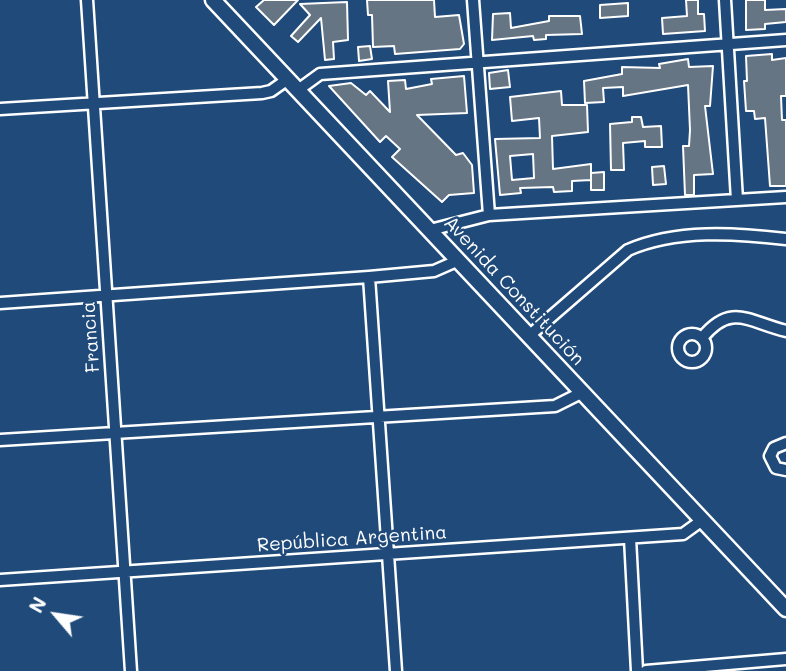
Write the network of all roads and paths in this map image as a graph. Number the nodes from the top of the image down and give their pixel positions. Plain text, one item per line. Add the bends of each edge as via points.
1 (87, 0) edge
2 (214, 0) edge
3 (473, 0) edge
4 (725, 0) edge
5 (786, 40) edge
6 (728, 44) junction
7 (478, 62) junction
8 (293, 84) junction
9 (95, 104) junction
10 (0, 109) edge
11 (786, 197) edge
12 (737, 200) junction
13 (489, 215) junction
14 (430, 230) junction
15 (786, 239) edge
16 (458, 260) junction
17 (369, 277) junction
18 (106, 297) junction
19 (0, 303) edge
20 (786, 331) edge
21 (530, 335) junction
22 (702, 338) dead end
23 (583, 392) junction
24 (376, 417) junction
25 (115, 433) junction
26 (0, 440) edge
27 (786, 443) edge
28 (786, 470) edge
29 (701, 521) junction
30 (630, 538) junction
31 (388, 554) junction
32 (125, 573) junction
33 (0, 580) edge
34 (786, 609) edge
35 (786, 659) edge
36 (131, 671) edge
37 (396, 671) edge
38 (637, 671) edge
39 (646, 671) edge

1 - 9 street, Francia
2 - 8 main road, Avenida Constitución
3 - 7 street
4 - 6 street
5 - 6 street
6 - 7 street
6 - 12 street
7 - 8 street via 320,74
7 - 13 street
8 - 9 street via 261,93
8 - 14 main road, Avenida Constitución
9 - 10 street
9 - 18 street, Francia
11 - 12 street
12 - 13 street
13 - 14 street
14 - 16 main road, Avenida Constitución
15 - 21 street via 709,234 642,244 628,250
16 - 17 street via 434,271
16 - 21 main road, Avenida Constitución
17 - 18 street
17 - 24 street
18 - 19 street
18 - 25 street, Francia
20 - 22 street via 730,316
21 - 23 main road, Avenida Constitución
23 - 24 street via 555,406
23 - 29 main road, Avenida Constitución
24 - 25 street
24 - 31 street
25 - 26 street
25 - 32 street, Francia
27 - 28 street via 774,448 770,456 776,468
29 - 30 street, República Argentina via 683,534
29 - 34 main road, Avenida Constitución
30 - 31 street, República Argentina
30 - 38 street
31 - 32 street, República Argentina
31 - 37 street
32 - 33 street, República Argentina
32 - 36 street, Francia
35 - 39 street

